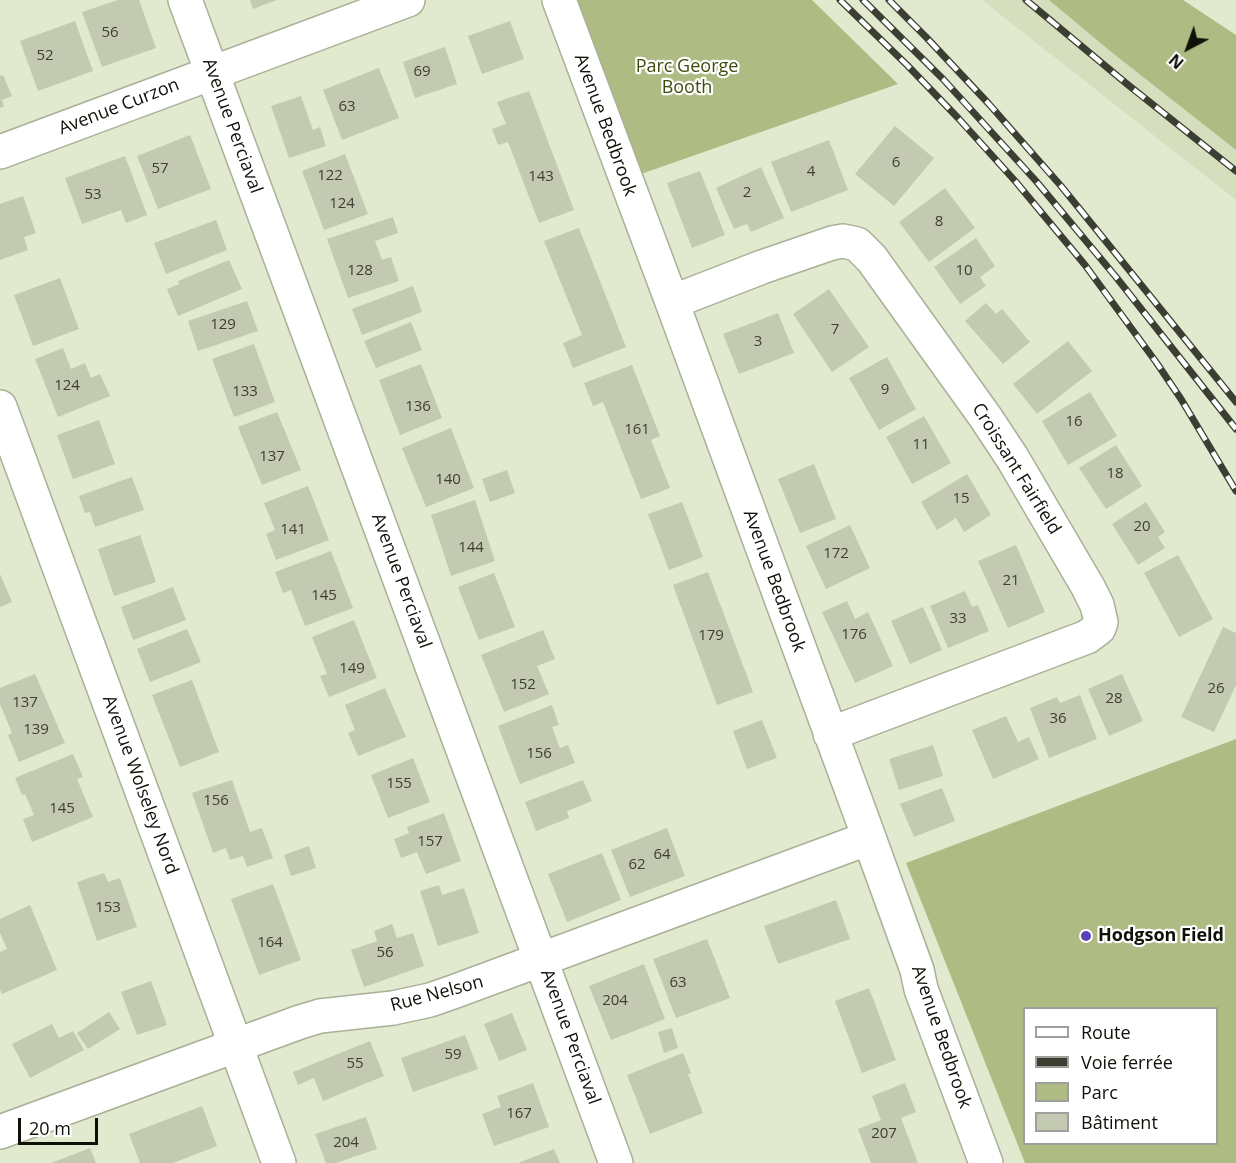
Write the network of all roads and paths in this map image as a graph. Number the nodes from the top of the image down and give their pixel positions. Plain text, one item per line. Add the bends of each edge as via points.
1 (185, 0) edge
2 (408, 0) edge
3 (559, 0) edge
4 (212, 72) junction
5 (0, 152) edge
6 (672, 302) junction
7 (0, 407) edge
8 (830, 734) junction
9 (869, 838) junction
10 (541, 961) junction
11 (235, 1046) junction
12 (0, 1132) edge
13 (279, 1163) edge
14 (616, 1163) edge
15 (986, 1163) edge

1 - 4 street, Avenue Perciaval
2 - 4 street, Avenue Curzon
3 - 6 street, Avenue Bedbrook
4 - 5 street, Avenue Curzon
4 - 10 street, Avenue Perciaval
6 - 8 street, Avenue Bedbrook
6 - 8 street, Croissant Fairfield via 831,243 857,244 872,259 986,418 1097,605 1101,622 1087,637
7 - 11 street, Avenue Wolseley Nord
8 - 9 street, Avenue Bedbrook
9 - 10 street, Rue Nelson
9 - 15 street, Avenue Bedbrook
10 - 11 street, Rue Nelson via 430,999 393,1008 320,1016
10 - 14 street, Avenue Perciaval
11 - 12 street, Rue Nelson
11 - 13 street, Avenue Wolseley Nord

